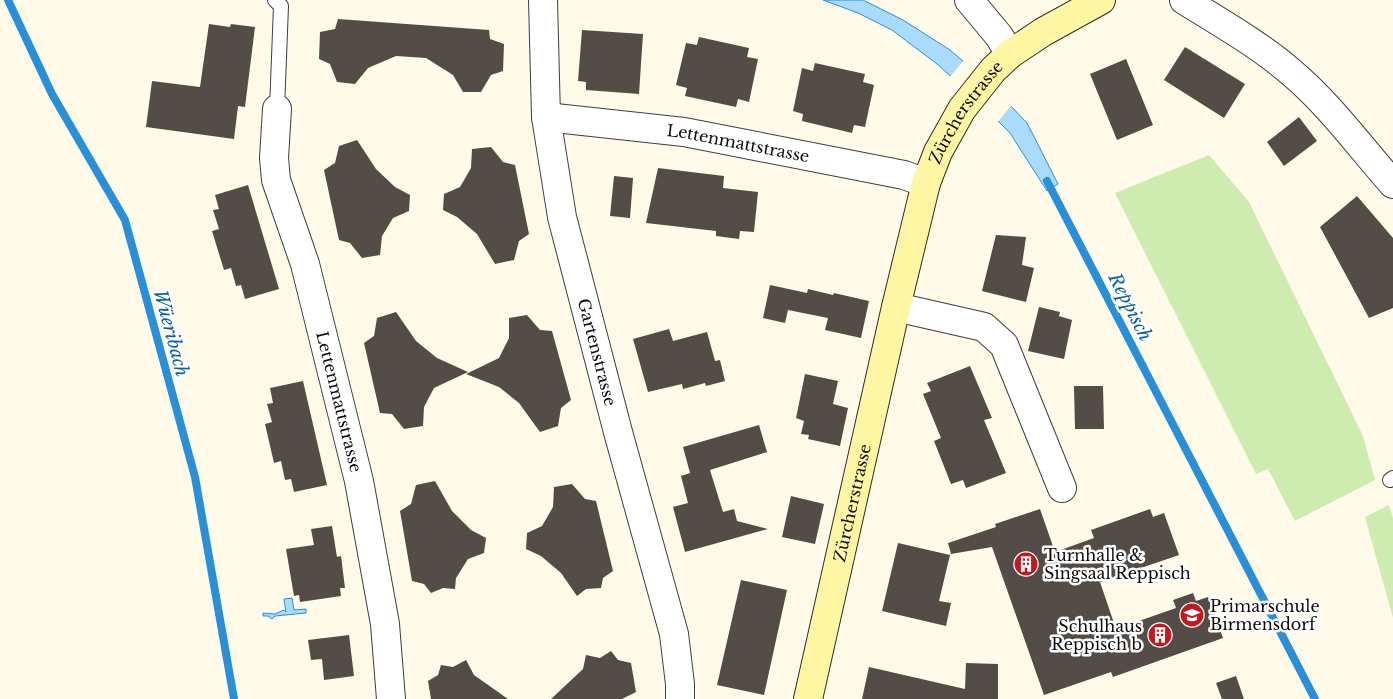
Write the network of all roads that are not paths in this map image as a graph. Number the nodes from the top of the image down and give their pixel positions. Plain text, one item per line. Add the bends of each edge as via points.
1 (275, 0) edge
2 (543, 0) edge
3 (969, 0) edge
4 (1101, 0) edge
5 (1184, 0) edge
6 (1002, 62) junction
7 (277, 109) joint
8 (546, 117) junction
9 (926, 183) junction
10 (1393, 184) edge
11 (896, 307) junction
12 (1062, 488) dead end
13 (391, 699) edge
14 (680, 699) edge
15 (808, 699) edge

1 - 7 lane via 281,6
2 - 8 street, Gartenstrasse
3 - 6 street
4 - 6 main road, Zürcherstrasse via 1043,32
5 - 10 street via 1293,73
6 - 9 main road, Zürcherstrasse via 962,109 938,152
7 - 13 street, Lettenmattstrasse via 276,180 305,264 359,481 385,624
8 - 9 street, Lettenmattstrasse via 684,132 904,175
8 - 14 street, Gartenstrasse via 562,217 674,634
9 - 11 main road, Zürcherstrasse
11 - 12 street via 984,327 1004,345
11 - 15 main road, Zürcherstrasse

